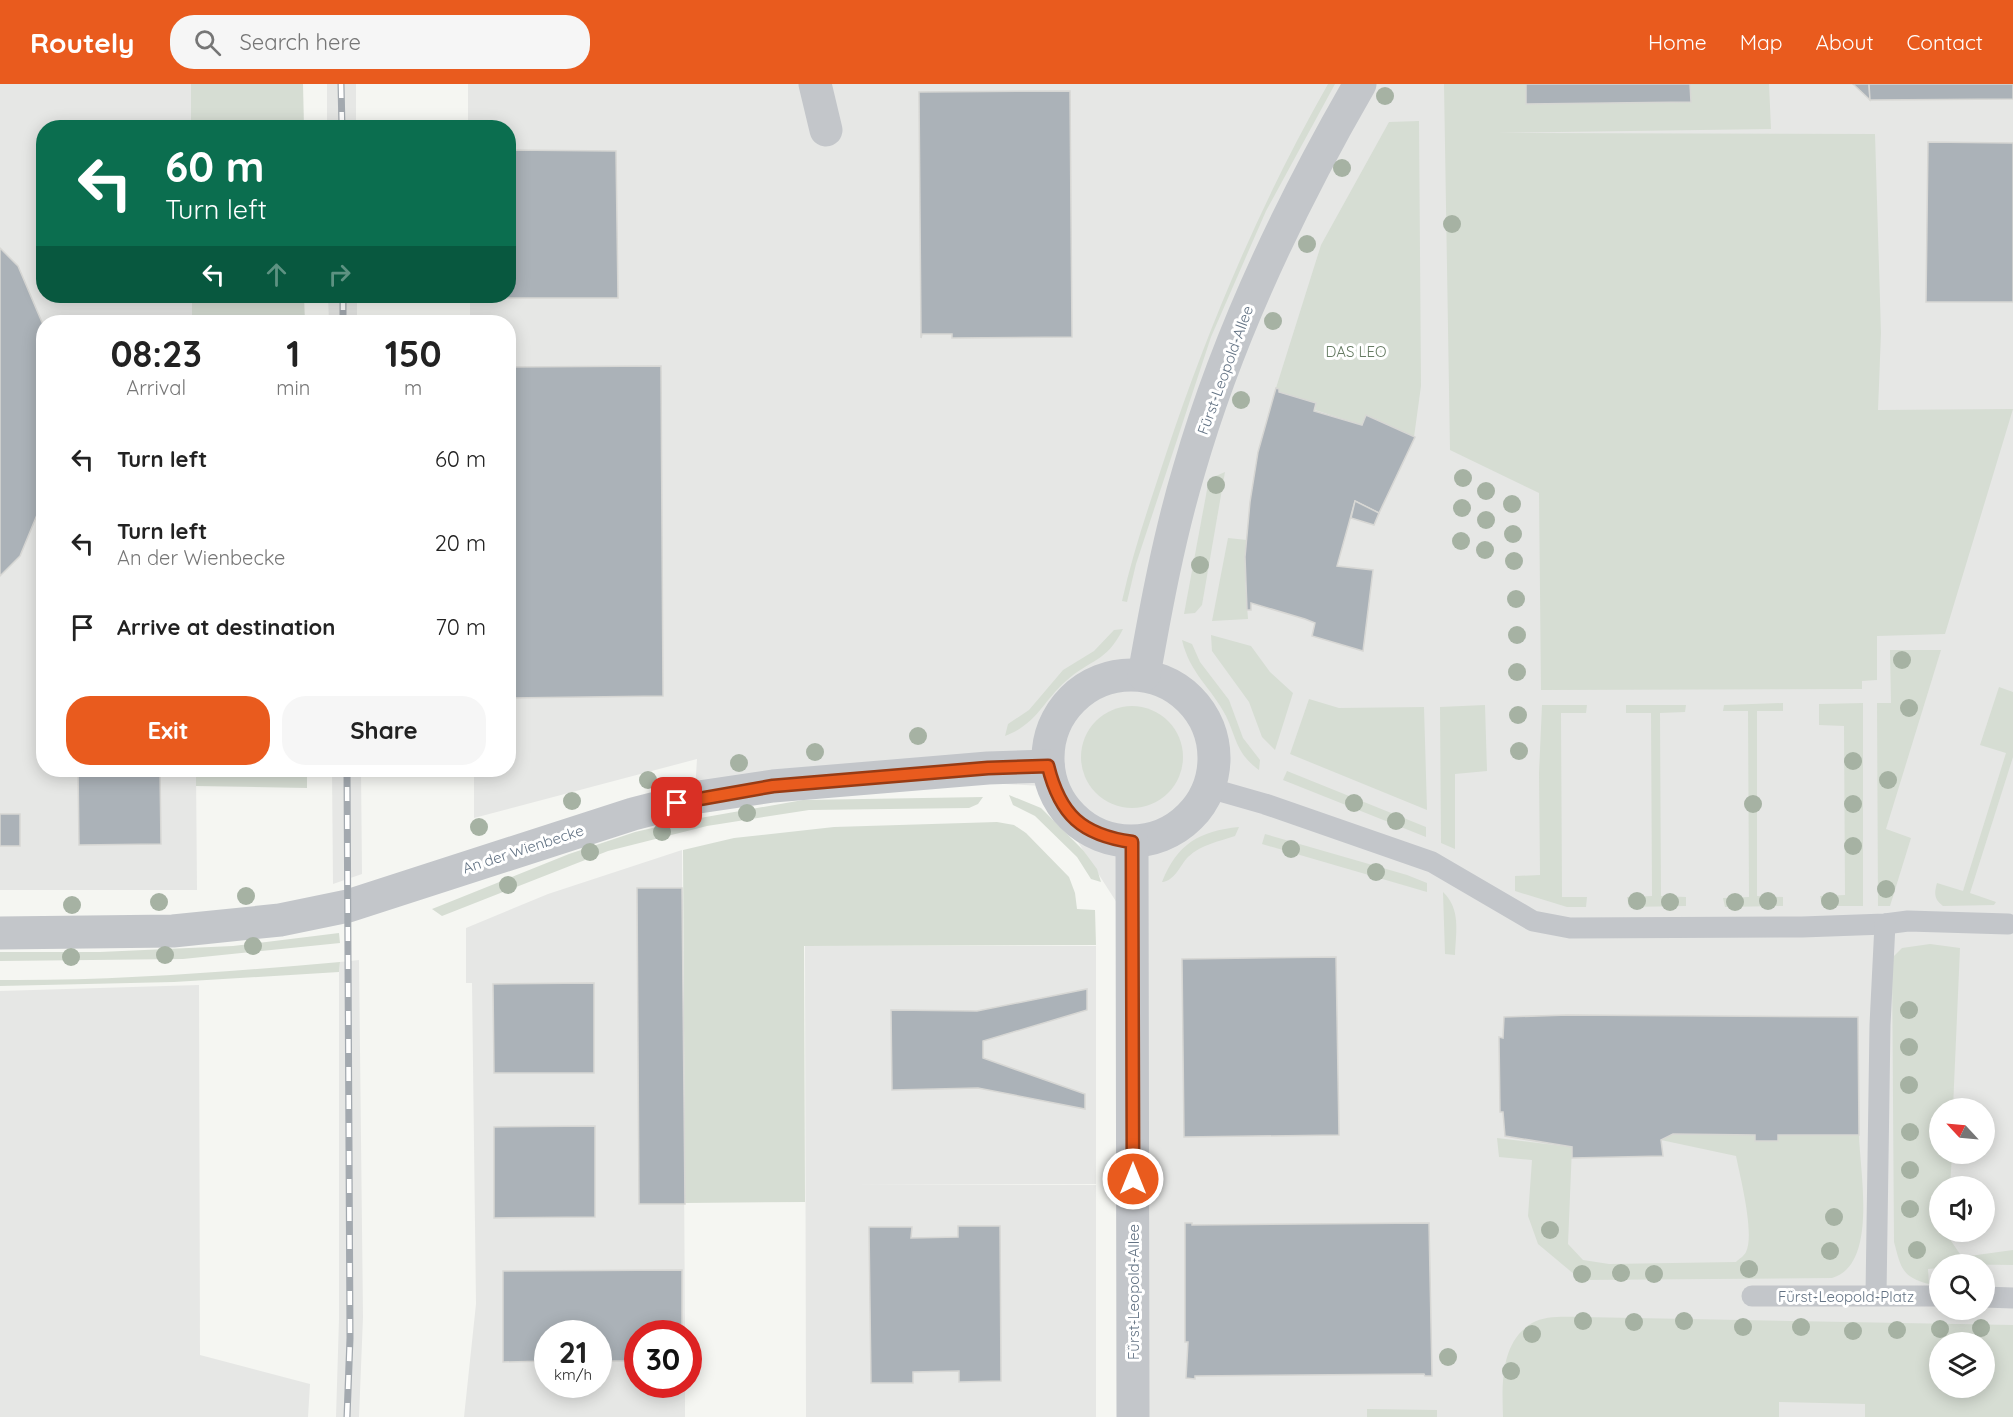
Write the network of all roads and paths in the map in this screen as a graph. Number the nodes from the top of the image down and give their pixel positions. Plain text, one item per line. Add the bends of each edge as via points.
1 (815, 84) edge
2 (1360, 84) edge
3 (826, 130) dead end
4 (1144, 675) junction
5 (1048, 766) junction
6 (1209, 788) junction
7 (1132, 842) junction
8 (1885, 924) junction
9 (2008, 924) dead end
10 (0, 933) edge
11 (1875, 1295) junction
12 (1752, 1296) dead end
13 (1929, 1296) edge
14 (1995, 1297) edge
15 (2013, 1298) edge
16 (1133, 1417) edge

1 - 3 street
2 - 4 street, Fürst-Leopold-Allee via 1292,209 1228,357 1189,470
4 - 5 street via 1119,675 1094,682 1074,697 1055,725 1049,741
4 - 6 street via 1170,683 1193,700 1208,724 1216,750
5 - 7 street via 1054,791 1067,812 1085,828 1108,839
5 - 10 street, An der Wienbecke via 773,786 699,797 348,906 280,920 173,931
6 - 7 street via 1202,804 1184,825 1159,838
6 - 8 lane via 1437,864 1533,921 1570,928
7 - 16 street, Fürst-Leopold-Allee
8 - 9 lane
8 - 11 lane
11 - 12 lane, Fürst-Leopold-Platz
11 - 13 lane, Fürst-Leopold-Platz
14 - 15 lane

